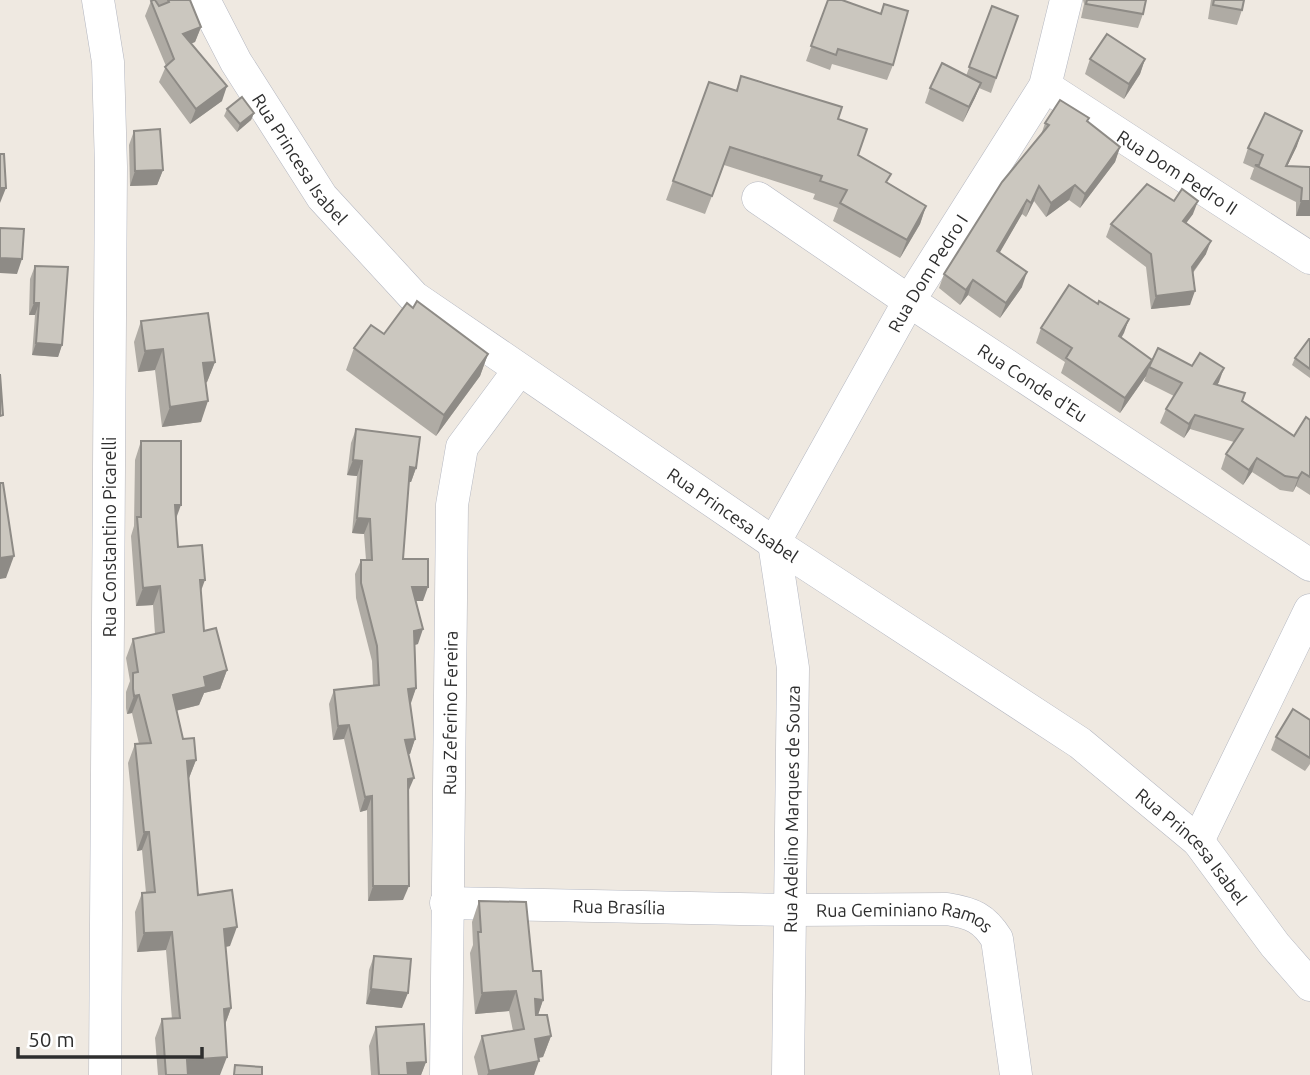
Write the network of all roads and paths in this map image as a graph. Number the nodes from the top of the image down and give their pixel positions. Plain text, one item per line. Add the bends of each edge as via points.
1 (98, 0) edge
2 (204, 0) edge
3 (1066, 0) edge
4 (1045, 86) junction
5 (758, 198) dead end
6 (1310, 258) edge
7 (909, 301) junction
8 (519, 370) junction
9 (774, 543) junction
10 (1310, 565) edge
11 (1310, 610) edge
12 (1198, 841) junction
13 (446, 903) junction
14 (792, 910) junction
15 (1310, 985) edge
16 (105, 1075) edge
17 (446, 1075) edge
18 (788, 1075) edge
19 (1016, 1075) edge

1 - 16 street, Rua Constantino Picarelli via 108,62 111,167
2 - 8 street, Rua Princesa Isabel via 236,62 322,197 414,297
3 - 4 street, Rua Dom Pedro I
4 - 6 street, Rua Dom Pedro II
4 - 7 street, Rua Dom Pedro I
5 - 7 street, Rua Conde d'Eu
7 - 9 street, Rua Dom Pedro I
7 - 10 street, Rua Conde d'Eu
8 - 9 street, Rua Princesa Isabel
8 - 13 street, Rua Zeferino Fereira via 462,447 452,505
9 - 12 street, Rua Princesa Isabel via 1080,743
9 - 14 street, Rua Adelino Marques de Souza via 793,668
11 - 12 street
12 - 15 street, Rua Princesa Isabel
13 - 14 street, Rua Brasília
13 - 17 street, Rua Zeferino Fereira
14 - 18 street, Rua Adelino Marques de Souza
14 - 19 street, Rua Geminiano Ramos via 947,909 986,921 997,939

